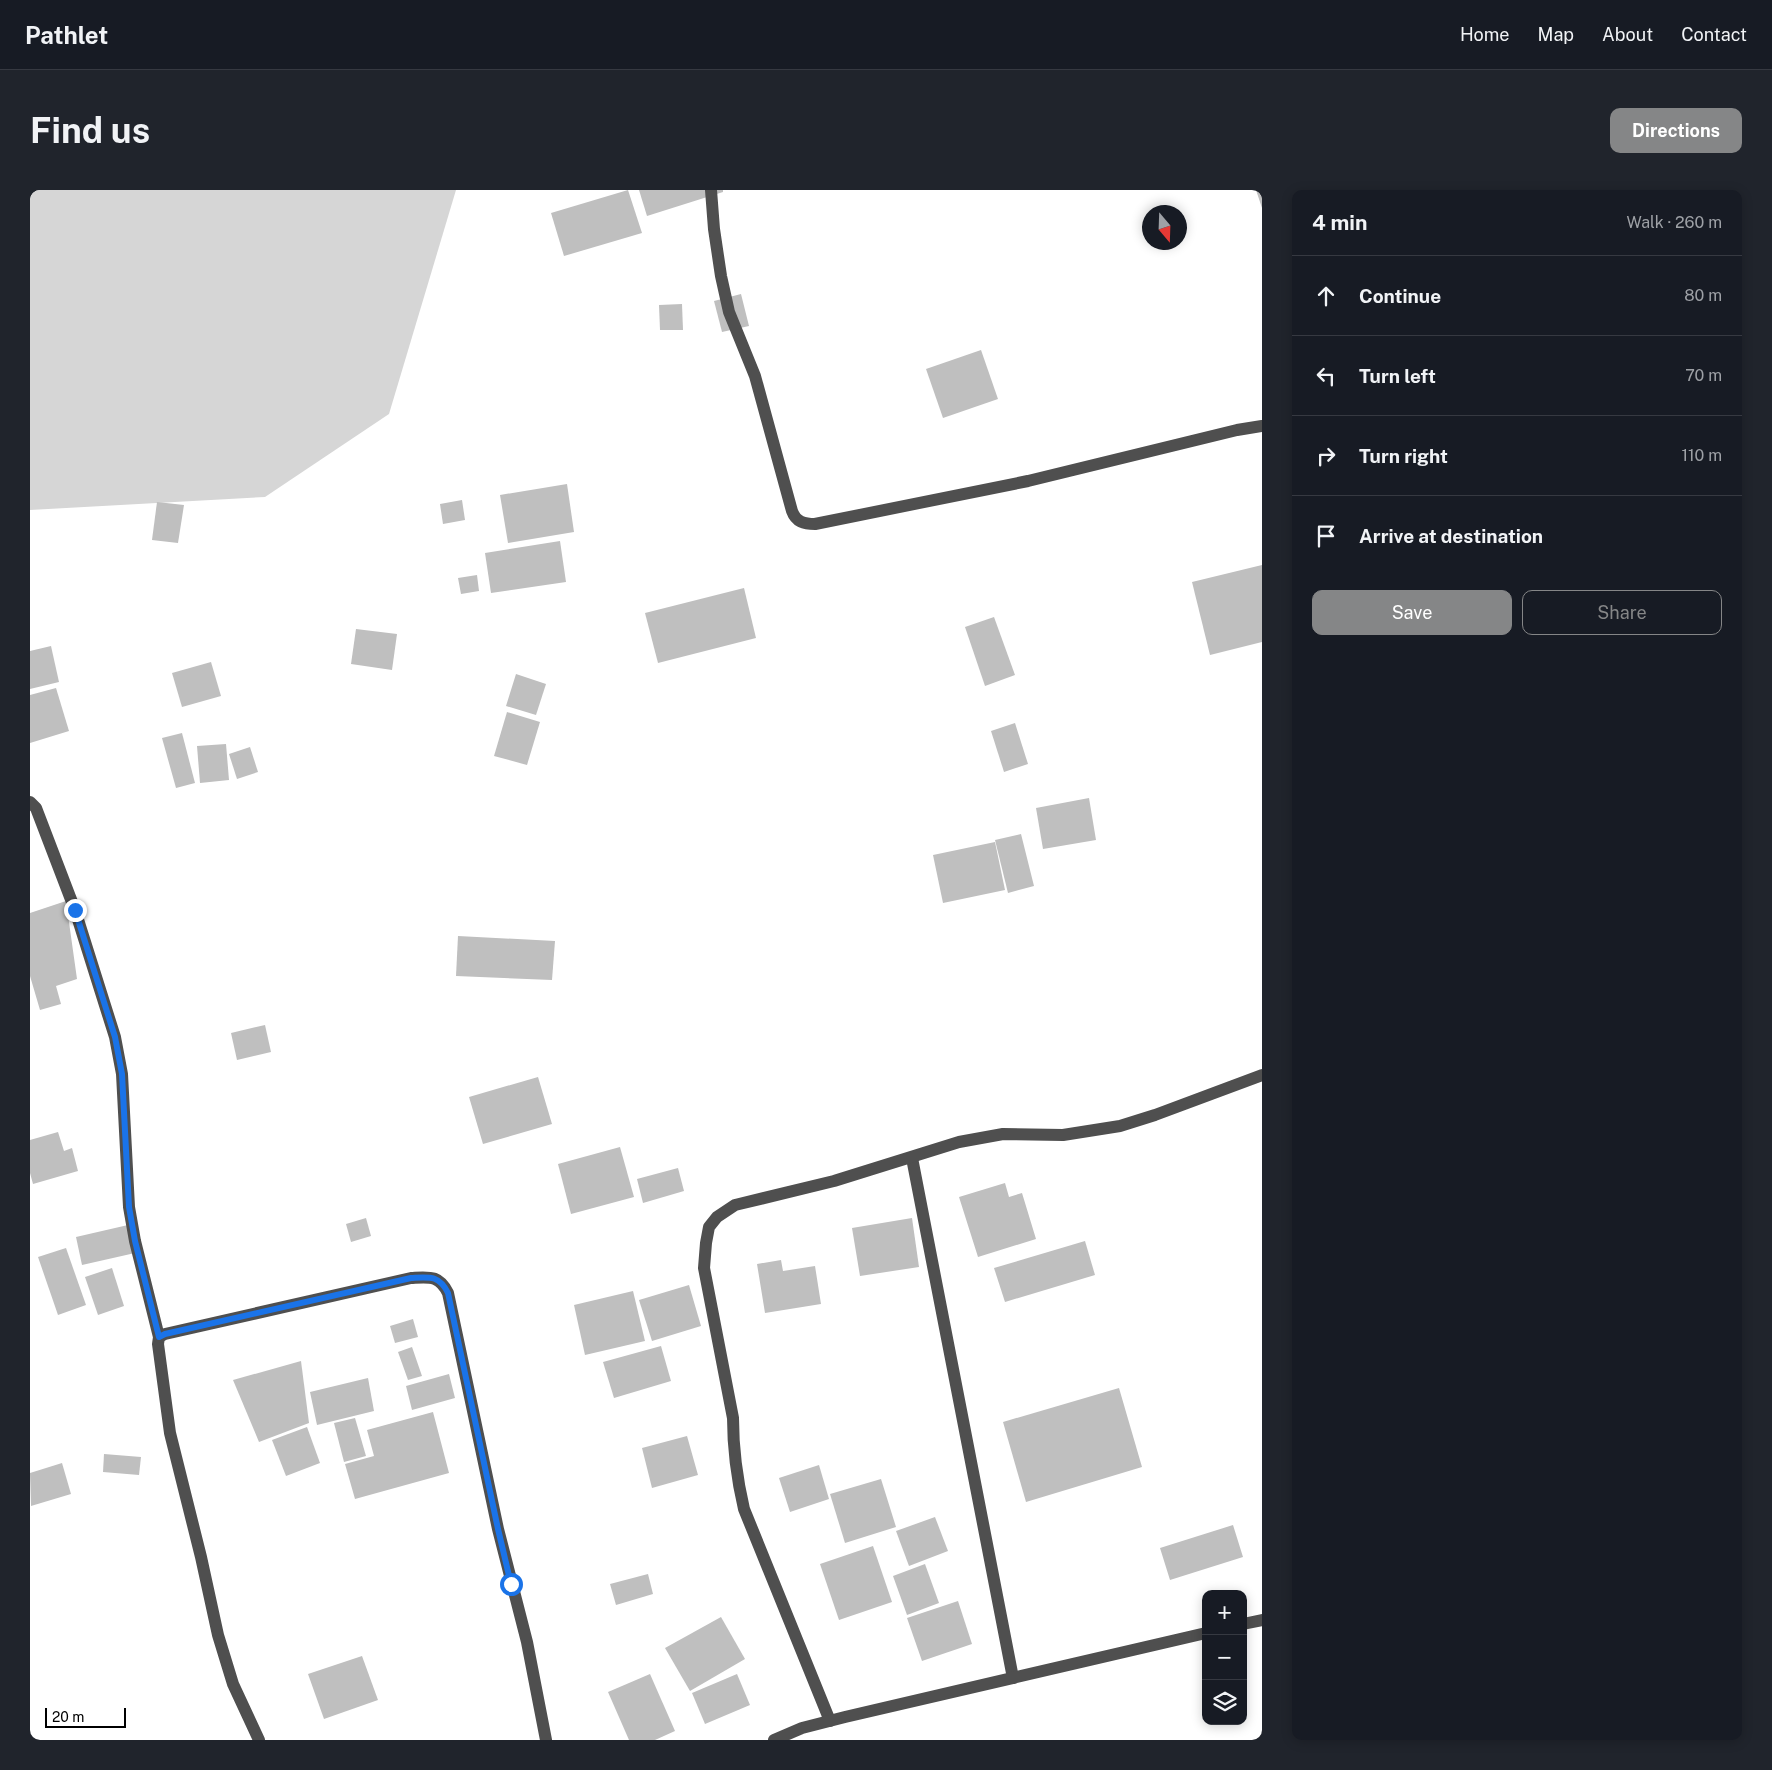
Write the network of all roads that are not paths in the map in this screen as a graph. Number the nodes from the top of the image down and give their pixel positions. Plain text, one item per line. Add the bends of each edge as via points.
1 (711, 190) edge
2 (1262, 426) edge
3 (30, 802) edge
4 (1262, 1075) edge
5 (912, 1158) junction
6 (159, 1337) junction
7 (1262, 1620) edge
8 (1247, 1623) edge
9 (1202, 1634) edge
10 (1012, 1678) junction
11 (830, 1721) junction
12 (259, 1740) edge
13 (546, 1740) edge
14 (774, 1740) edge

1 - 2 street via 718,257 729,312 755,376 792,511 800,522 815,524 1028,481
3 - 6 street via 36,808 75,910 115,1037 122,1074 129,1207
4 - 5 street via 1120,1126 1064,1135 1003,1134 959,1142
5 - 10 street
5 - 11 street via 735,1206 717,1217 709,1227 706,1243 704,1268 733,1418 736,1467 744,1509
6 - 12 street via 170,1433 218,1635 232,1684
6 - 13 street via 411,1278 437,1279 444,1285 498,1529 527,1642
7 - 8 street
9 - 10 street
10 - 11 street
11 - 14 street

